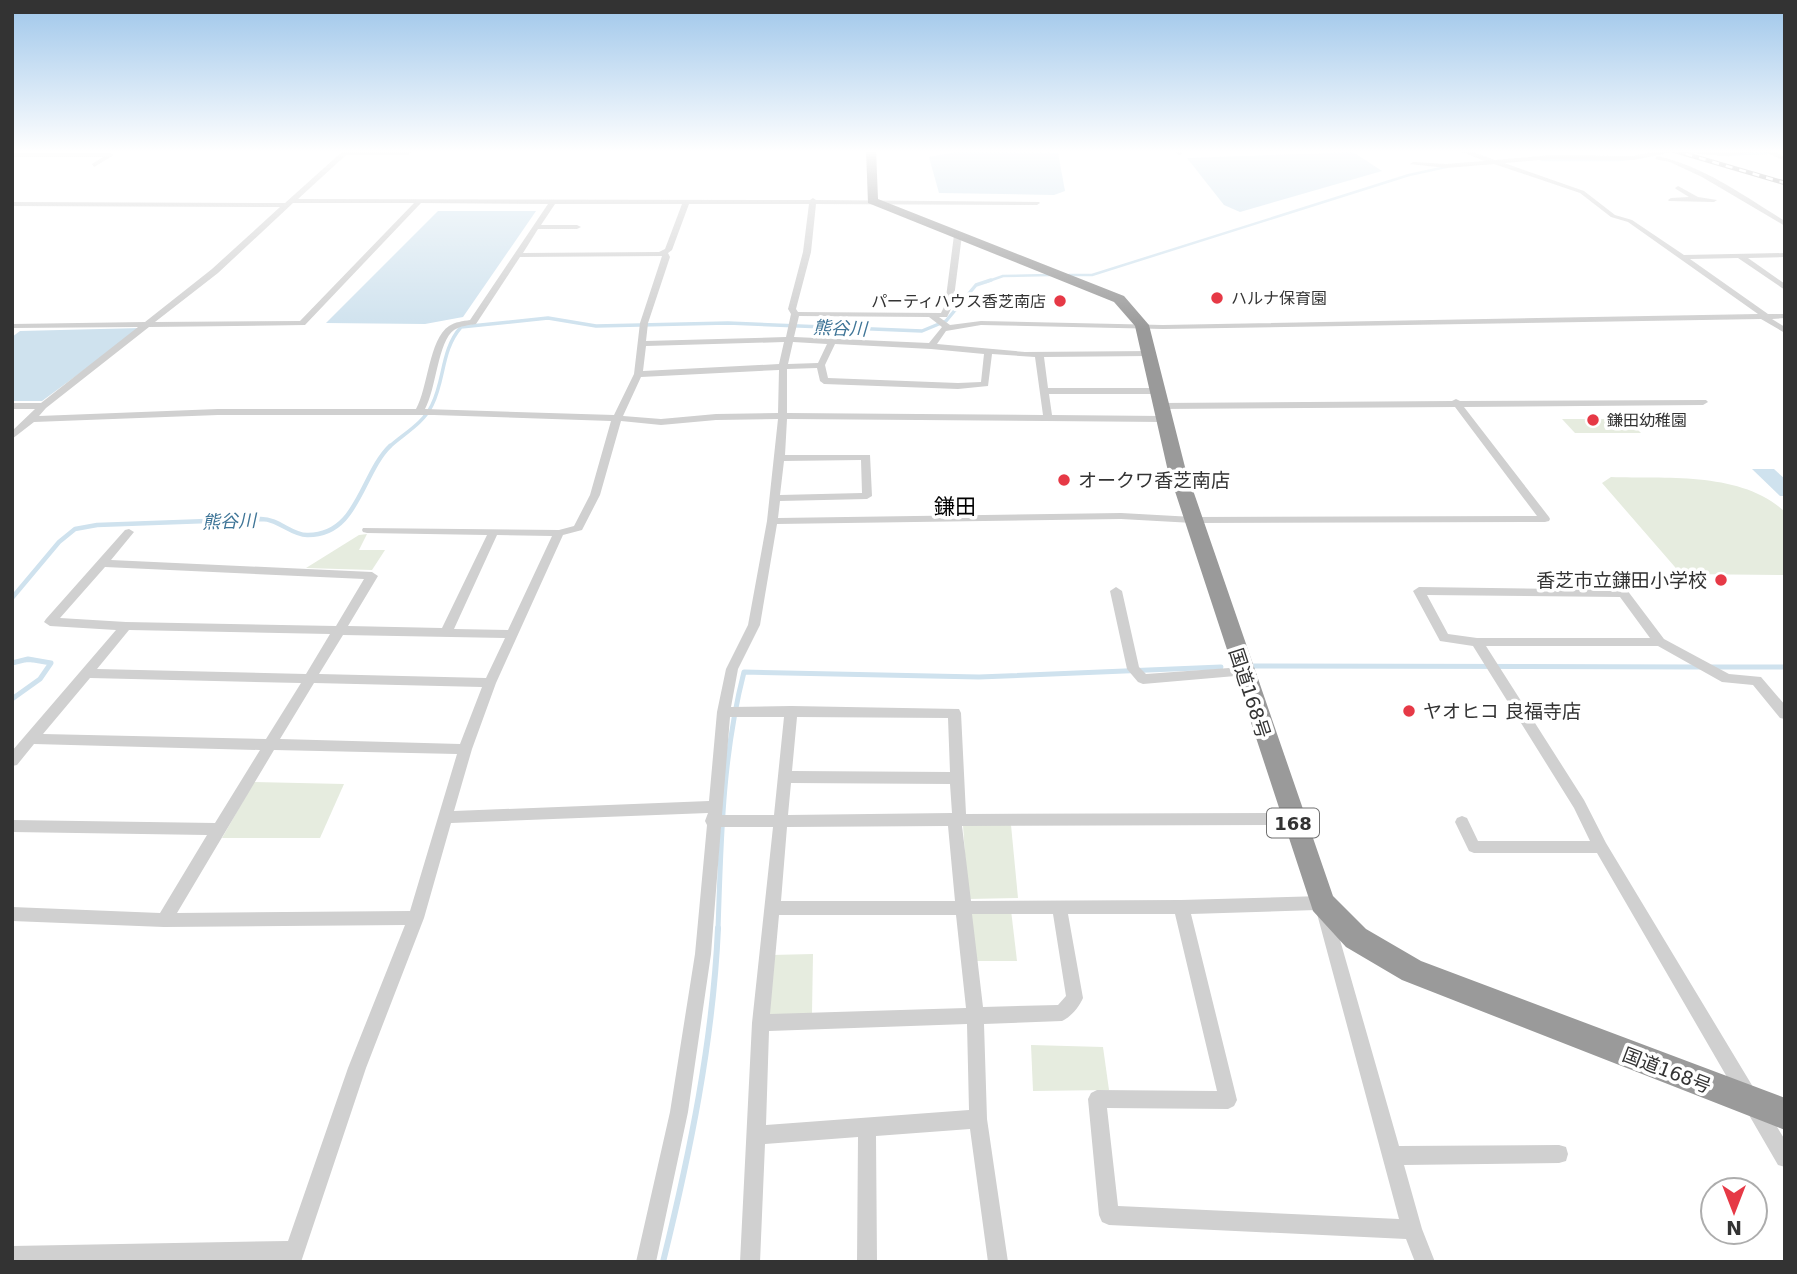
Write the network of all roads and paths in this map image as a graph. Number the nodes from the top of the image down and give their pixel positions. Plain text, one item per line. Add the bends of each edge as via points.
1 (282, 209) edge
2 (412, 209) edge
3 (548, 209) edge
4 (683, 209) edge
5 (812, 209) edge
6 (894, 209) edge
7 (1605, 209) edge
8 (1762, 209) edge
9 (1785, 224) edge
10 (536, 227) junction
11 (577, 227) dead end
12 (958, 234) junction
13 (664, 252) junction
14 (1785, 255) edge
15 (519, 256) junction
16 (1740, 256) junction
17 (1683, 257) junction
18 (1785, 288) edge
19 (795, 314) junction
20 (1763, 316) junction
21 (1785, 316) edge
22 (932, 317) junction
23 (147, 323) junction
24 (1142, 325) junction
25 (12, 326) edge
26 (947, 327) junction
27 (1785, 331) edge
28 (789, 341) junction
29 (832, 341) junction
30 (643, 344) junction
31 (931, 346) junction
32 (988, 352) junction
33 (1149, 353) junction
34 (1039, 355) junction
35 (821, 365) junction
36 (783, 367) junction
37 (638, 374) junction
38 (1044, 391) junction
39 (1703, 401) dead end
40 (1456, 402) junction
41 (1160, 405) junction
42 (12, 406) edge
43 (43, 406) junction
44 (419, 412) junction
45 (782, 416) junction
46 (617, 418) junction
47 (1048, 418) junction
48 (31, 419) junction
49 (12, 436) edge
50 (778, 458) junction
51 (775, 498) junction
52 (1193, 520) junction
53 (772, 521) junction
54 (366, 530) dead end
55 (494, 531) junction
56 (129, 532) dead end
57 (559, 533) junction
58 (105, 563) junction
59 (1116, 592) dead end
60 (126, 626) junction
61 (338, 630) junction
62 (446, 633) junction
63 (514, 634) junction
64 (1477, 642) junction
65 (1660, 642) junction
66 (1243, 672) junction
67 (88, 673) junction
68 (309, 678) junction
69 (490, 683) junction
70 (791, 711) junction
71 (724, 712) junction
72 (1785, 714) edge
73 (31, 739) junction
74 (269, 745) junction
75 (465, 750) junction
76 (12, 761) edge
77 (784, 777) junction
78 (957, 778) junction
79 (713, 814) junction
80 (446, 817) junction
81 (956, 818) junction
82 (1292, 819) junction
83 (1462, 822) dead end
84 (780, 823) junction
85 (12, 826) edge
86 (219, 829) junction
87 (1601, 847) junction
88 (1322, 903) junction
89 (963, 906) junction
90 (1059, 906) junction
91 (1181, 907) junction
92 (772, 908) junction
93 (12, 914) edge
94 (416, 918) junction
95 (164, 919) junction
96 (975, 1014) junction
97 (761, 1023) junction
98 (1751, 1102) junction
99 (1785, 1114) edge
100 (978, 1119) junction
101 (867, 1127) junction
102 (756, 1135) junction
103 (1559, 1154) dead end
104 (1391, 1156) junction
105 (1785, 1158) edge
106 (1412, 1229) junction
107 (12, 1256) edge
108 (293, 1256) edge
109 (646, 1262) edge
110 (750, 1262) edge
111 (867, 1262) edge
112 (998, 1262) edge
113 (1425, 1262) edge

1 - 23 street via 215,271
2 - 23 street via 302,323
3 - 10 street
4 - 13 street
5 - 19 street via 807,252 792,309
6 - 12 highway, 国道168号 / 168
7 - 17 street
8 - 9 street
10 - 11 street
10 - 15 street
12 - 22 street via 948,305 944,315
12 - 24 highway, 国道168号 / 168 via 1119,299
13 - 15 street
13 - 30 street
14 - 16 street
15 - 44 street via 473,322 445,334 432,390
16 - 17 street
16 - 18 street
17 - 20 street
19 - 22 street
19 - 28 street
20 - 21 street
20 - 24 street
20 - 27 street
22 - 26 street
23 - 25 street
23 - 43 street
24 - 26 street via 992,323
24 - 33 highway, 国道168号 / 168
26 - 31 street
28 - 29 street
28 - 30 street
28 - 36 street
29 - 31 street
29 - 35 street
30 - 37 street
31 - 32 street
32 - 34 street
32 - 35 street via 985,384 824,382
33 - 34 street
33 - 41 highway, 国道168号 / 168
34 - 38 street
35 - 36 street
36 - 37 street
36 - 45 street
37 - 46 street
38 - 41 street
38 - 47 street
39 - 40 street
40 - 41 street
40 - 52 street via 1545,519
41 - 47 street
41 - 52 highway, 国道168号 / 168
42 - 43 street
43 - 48 street
44 - 46 street
44 - 48 street via 218,412
45 - 46 street via 661,422
45 - 47 street
45 - 50 street
46 - 57 street via 595,495 578,528
48 - 49 street
50 - 51 street
50 - 51 street via 866,457 867,496
51 - 53 street
52 - 53 street via 1121,516
52 - 66 highway, 国道168号 / 168
53 - 71 street via 754,625 732,669
54 - 55 street
55 - 57 street
55 - 62 street
56 - 58 street
57 - 63 street
58 - 60 street via 50,622
58 - 61 street via 372,576
59 - 66 street via 1136,672 1143,680
60 - 61 street
60 - 67 street
61 - 62 street
61 - 68 street
62 - 63 street
63 - 69 street
64 - 65 street
64 - 65 street via 1444,638 1419,591 1623,593
64 - 87 street
65 - 72 street via 1727,678 1756,680
66 - 82 highway, 国道168号 / 168
67 - 68 street
67 - 73 street
68 - 69 street
68 - 74 street
69 - 75 street
70 - 71 street
70 - 77 street
70 - 78 street via 954,713
71 - 79 street
73 - 74 street
73 - 76 street
74 - 75 street
74 - 86 street
75 - 80 street
77 - 78 street
77 - 84 street
78 - 81 street
79 - 80 street
79 - 84 street
79 - 109 street via 702,954 685,1072
80 - 94 street
81 - 82 street
81 - 84 street
81 - 89 street
82 - 88 highway, 国道168号 / 168
83 - 87 street via 1474,848
84 - 92 street
85 - 86 street
86 - 95 street
87 - 98 street
88 - 91 street
88 - 98 highway, 国道168号 / 168 via 1356,938 1412,971
88 - 104 street
89 - 90 street
89 - 92 street
89 - 96 street
90 - 91 street
90 - 96 street via 1075,998 1062,1013
91 - 106 street via 1228,1100 1097,1099 1109,1215
92 - 97 street
93 - 95 street
94 - 95 street
94 - 108 street via 357,1068
96 - 97 street
96 - 100 street
97 - 102 street
98 - 99 highway, 国道168号 / 168
98 - 105 street
100 - 101 street
100 - 112 street
101 - 102 street
101 - 111 street
102 - 110 street
103 - 104 street
104 - 106 street
106 - 113 street
107 - 108 street

